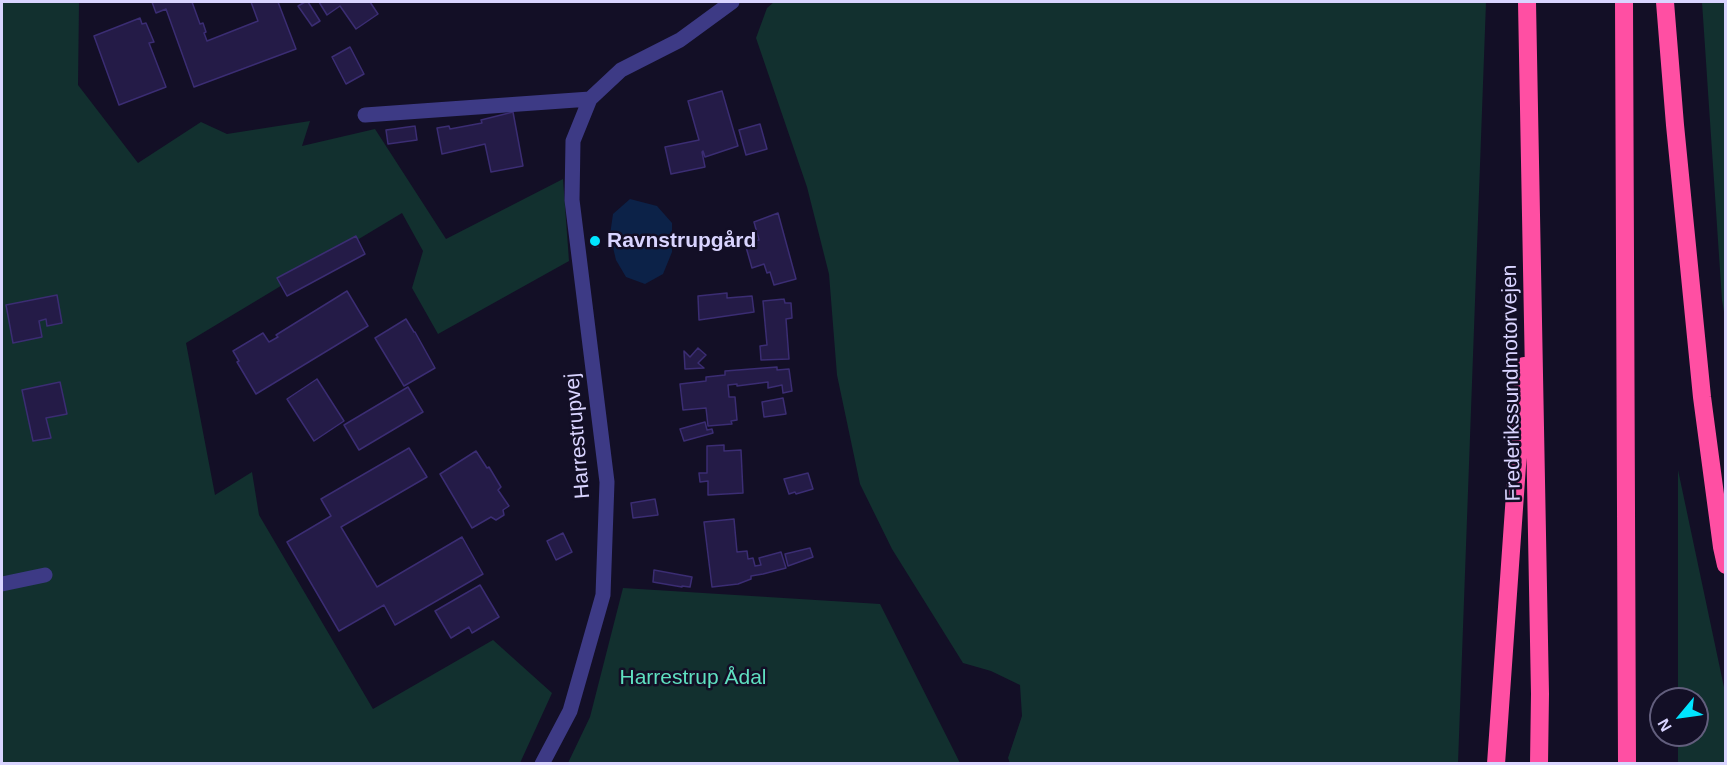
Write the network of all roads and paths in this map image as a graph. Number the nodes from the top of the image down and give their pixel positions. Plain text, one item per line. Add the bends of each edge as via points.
1 (732, 2) edge
2 (1527, 2) edge
3 (1624, 2) edge
4 (1665, 2) edge
5 (590, 99) junction
6 (365, 115) dead end
7 (1533, 268) junction
8 (1725, 565) edge
9 (45, 575) dead end
10 (2, 584) edge
11 (542, 764) edge
12 (1496, 764) edge
13 (1539, 764) edge
14 (1628, 764) edge

1 - 5 street, Harrestrupvej via 680,40 621,70
2 - 7 highway, Frederikssundmotorvejen
3 - 14 highway
4 - 8 highway via 1702,398
5 - 6 street
5 - 11 street, Harrestrupvej via 573,141 572,200 607,482 603,596 570,711
7 - 12 highway
7 - 13 highway, Frederikssundmotorvejen
9 - 10 street

